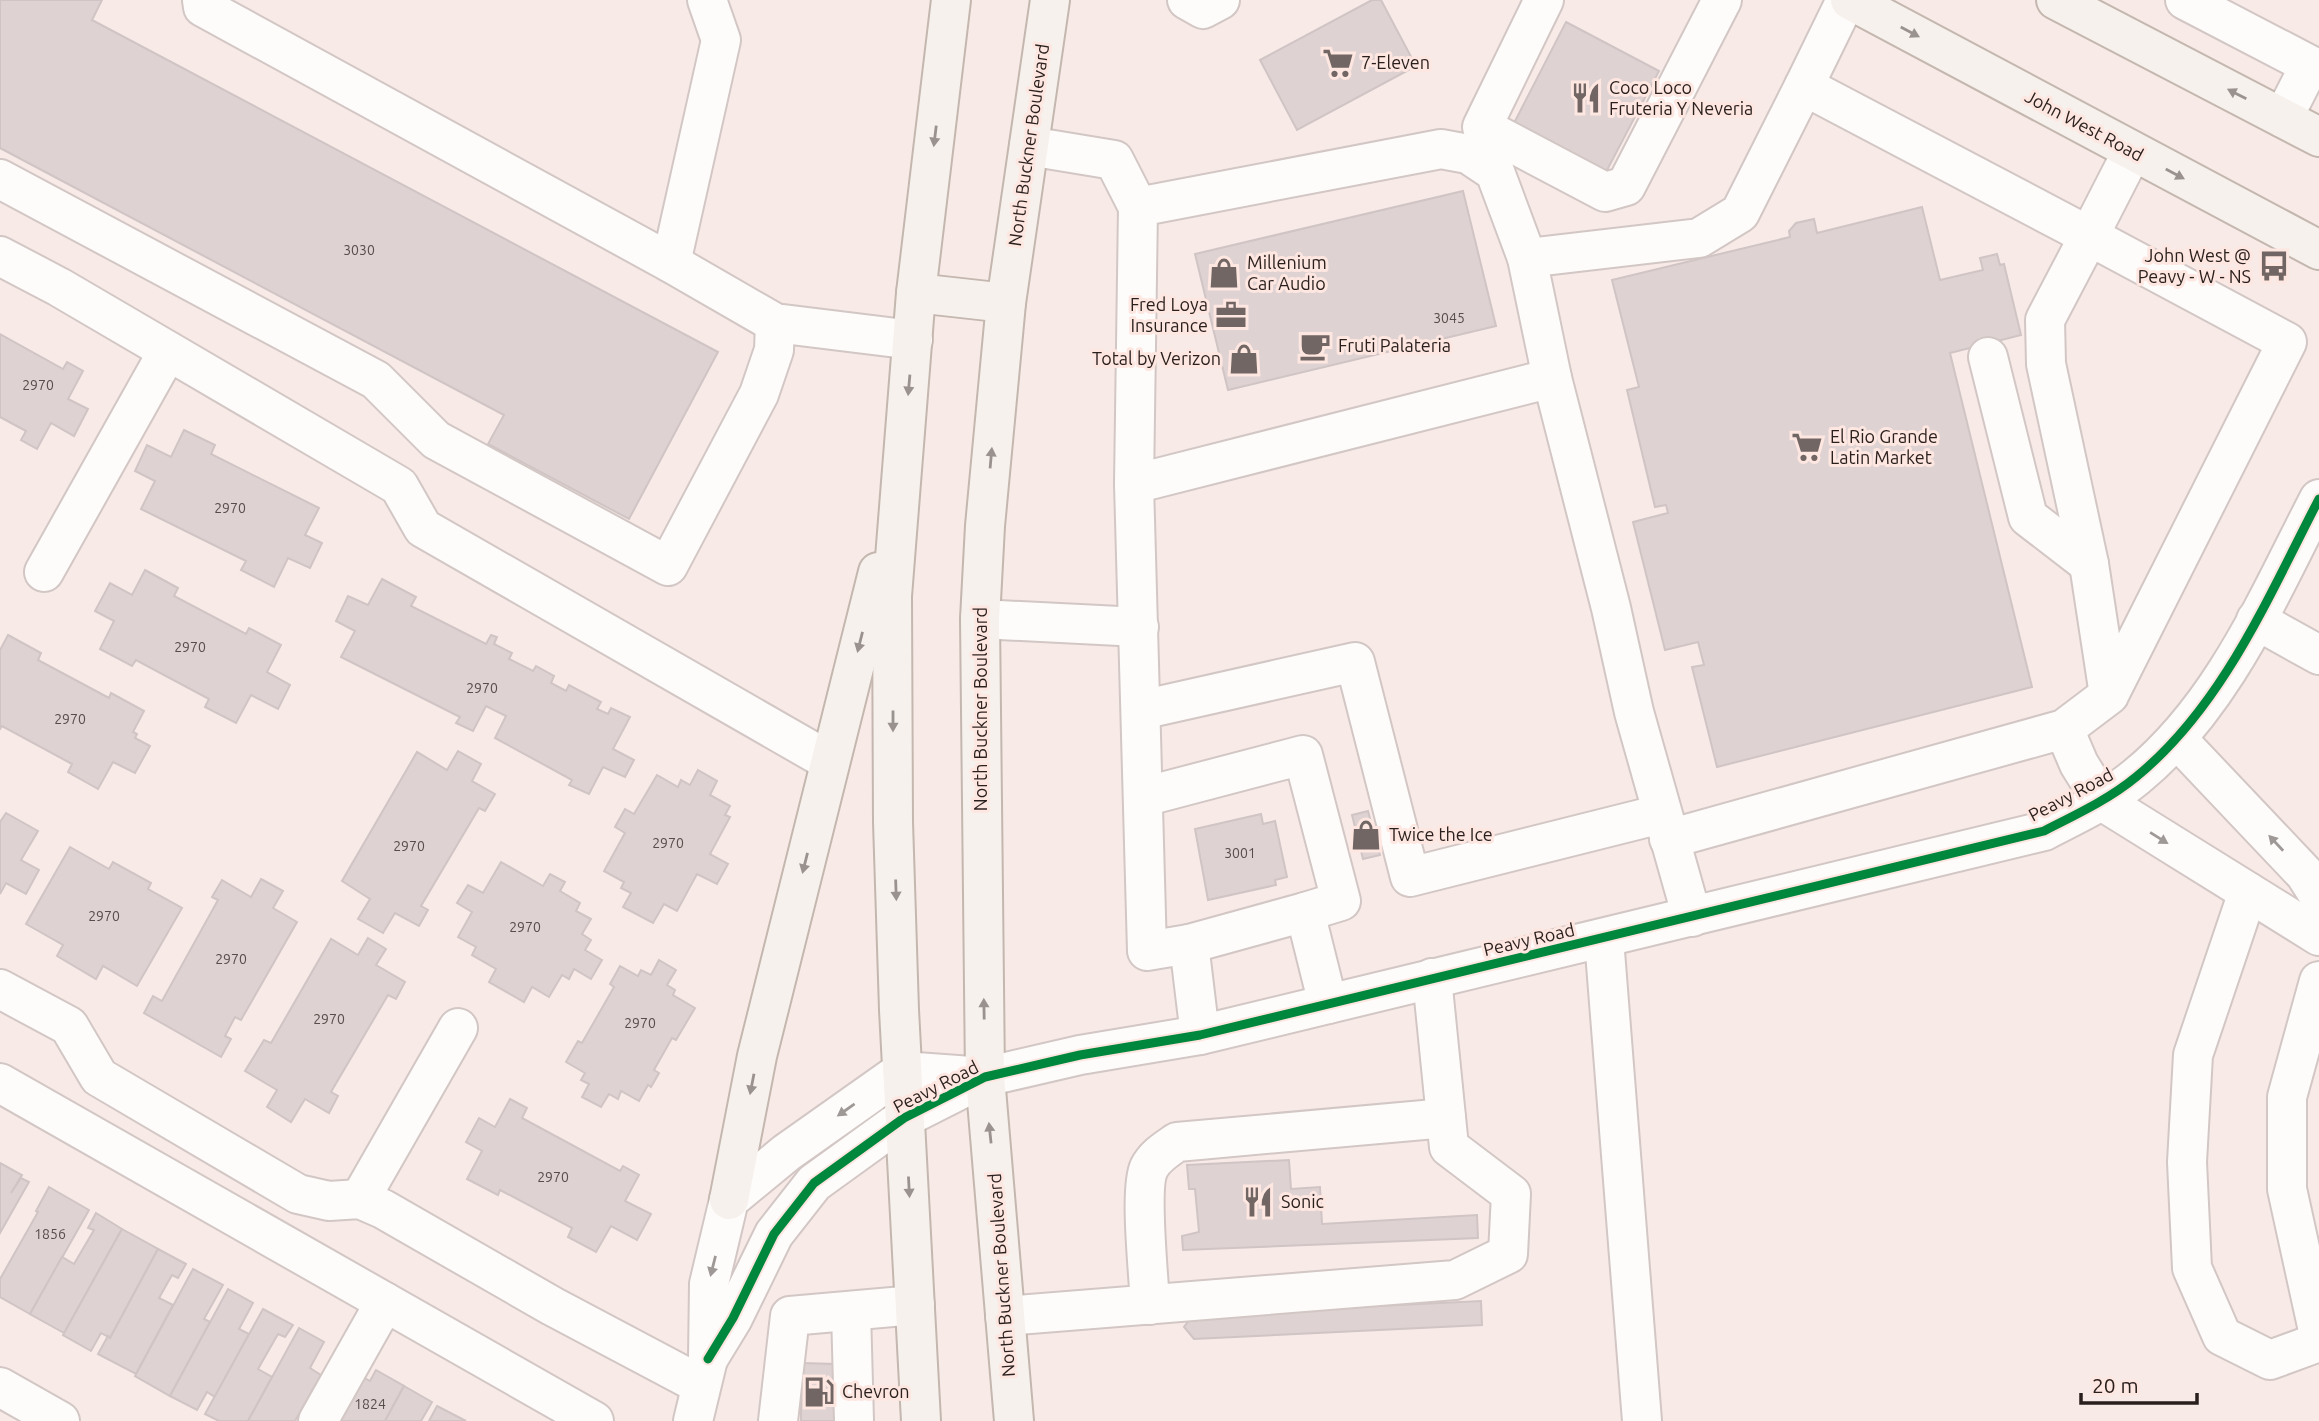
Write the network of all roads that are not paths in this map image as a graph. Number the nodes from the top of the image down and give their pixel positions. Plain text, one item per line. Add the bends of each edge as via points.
1 (202, 0) edge
2 (707, 0) edge
3 (951, 0) edge
4 (1050, 0) edge
5 (1187, 0) edge
6 (1220, 0) edge
7 (1544, 0) edge
8 (1722, 0) edge
9 (1848, 0) edge
10 (2056, 0) edge
11 (2185, 0) edge
12 (1804, 86) junction
13 (2283, 118) junction
14 (2319, 137) edge
15 (1475, 141) junction
16 (1029, 146) junction
17 (2132, 152) junction
18 (0, 179) edge
19 (1138, 207) junction
20 (2089, 236) junction
21 (2319, 250) edge
22 (0, 256) edge
23 (1527, 258) junction
24 (671, 263) junction
25 (916, 293) junction
26 (1006, 303) junction
27 (775, 323) junction
28 (913, 340) junction
29 (168, 351) junction
30 (1989, 356) dead end
31 (1552, 378) junction
32 (901, 481) junction
33 (1134, 484) junction
34 (2319, 499) edge
35 (2090, 564) junction
36 (44, 572) dead end
37 (980, 620) junction
38 (2256, 620) junction
39 (1139, 627) junction
40 (2319, 655) edge
41 (2109, 695) junction
42 (1142, 710) junction
43 (2064, 729) junction
44 (2177, 740) junction
45 (830, 761) junction
46 (1143, 797) junction
47 (2102, 801) junction
48 (1665, 827) junction
49 (2248, 892) junction
50 (2319, 895) edge
51 (1305, 912) junction
52 (1692, 917) junction
53 (2319, 936) edge
54 (1604, 939) junction
55 (1189, 944) junction
56 (1432, 978) junction
57 (2319, 981) edge
58 (0, 989) edge
59 (1328, 1004) junction
60 (458, 1028) dead end
61 (1200, 1035) junction
62 (902, 1071) junction
63 (985, 1077) junction
64 (0, 1083) edge
65 (904, 1118) junction
66 (1446, 1118) junction
67 (360, 1199) junction
68 (729, 1200) junction
69 (385, 1302) junction
70 (915, 1305) junction
71 (1150, 1305) junction
72 (851, 1311) junction
73 (790, 1316) junction
74 (1005, 1316) junction
75 (733, 1318) junction
76 (2319, 1335) edge
77 (2319, 1342) edge
78 (0, 1387) edge
79 (701, 1389) edge
80 (60, 1421) edge
81 (318, 1421) edge
82 (594, 1421) edge
83 (778, 1421) edge
84 (854, 1421) edge
85 (920, 1421) edge
86 (1014, 1421) edge
87 (1643, 1421) edge

1 - 24 street via 203,7
2 - 24 street via 721,40
3 -> 25 main road
4 - 16 main road, North Buckner Boulevard
5 - 6 street via 1203,9
7 - 15 street
8 - 15 street via 1626,186 1605,192
9 - 12 street
9 -> 17 main road, John West Road
13 -> 10 main road
11 - 13 street via 2310,65
12 - 20 street
12 - 23 street via 1740,213 1699,238
13 - 14 main road
15 - 19 street
15 - 23 street via 1495,172
16 - 19 street via 1114,160
16 - 26 main road, North Buckner Boulevard
17 - 20 street
17 -> 21 main road, John West Road
18 - 27 street via 376,380 436,440 668,566 759,394 774,350
19 - 33 street
20 - 35 street via 2045,320 2046,364
20 - 41 street via 2287,342
22 - 29 street
23 - 31 street
24 - 27 street
25 - 26 main road
25 - 28 main road
37 -> 26 main road, North Buckner Boulevard
27 - 28 street
28 -> 32 main road
29 - 36 street
29 - 45 street via 399,486 423,528
30 - 35 street via 2028,517
31 - 33 street
31 - 48 street
32 -> 45 main road
32 -> 62 main road via 892,609 893,822
33 - 39 street
34 - 38 street, Peavy Road
35 - 41 street
37 - 39 street
63 -> 37 main road, North Buckner Boulevard
38 - 40 street
38 - 44 street, Peavy Road via 2214,694
39 - 42 street
41 - 43 street
42 - 46 street
42 - 48 street via 1355,662 1410,877
43 - 47 street
43 - 48 street
44 - 47 street, Peavy Road
50 -> 44 street via 2305,874
45 -> 68 main road via 757,1056
46 - 51 street via 1303,755 1341,901
46 - 55 street via 1147,950
47 -> 49 street
47 - 52 street, Peavy Road via 2044,831
48 - 52 street
49 - 53 street
49 - 77 street via 2193,1055 2187,1161 2192,1268 2221,1336 2270,1360
51 - 55 street
51 - 59 street
52 - 54 street, Peavy Road
54 - 56 street, Peavy Road
54 - 87 street
55 - 61 street
56 - 59 street, Peavy Road
56 - 66 street
57 - 76 street via 2287,1097 2287,1189
58 - 67 street via 69,1026 99,1077 216,1146 299,1194 329,1201
59 - 61 street, Peavy Road
60 - 67 street
61 - 63 street, Peavy Road
62 - 63 street, Peavy Road
62 - 65 main road
62 -> 68 street, Peavy Road via 786,1153
63 - 65 street, Peavy Road
74 -> 63 main road, North Buckner Boulevard
64 - 69 street
65 -> 70 main road
65 - 75 street, Peavy Road via 814,1183 774,1234
66 - 71 street via 1177,1142 1148,1169
66 - 71 street via 1449,1147 1511,1194 1508,1254 1455,1280
67 - 79 street
68 -> 79 street via 709,1284
69 - 81 street
69 - 82 street
70 - 72 street
70 - 85 main road
71 - 74 street
72 - 73 street
72 - 84 street
73 - 75 street
73 - 83 street
74 - 86 main road, North Buckner Boulevard
75 - 79 street, Peavy Road
78 - 80 street

